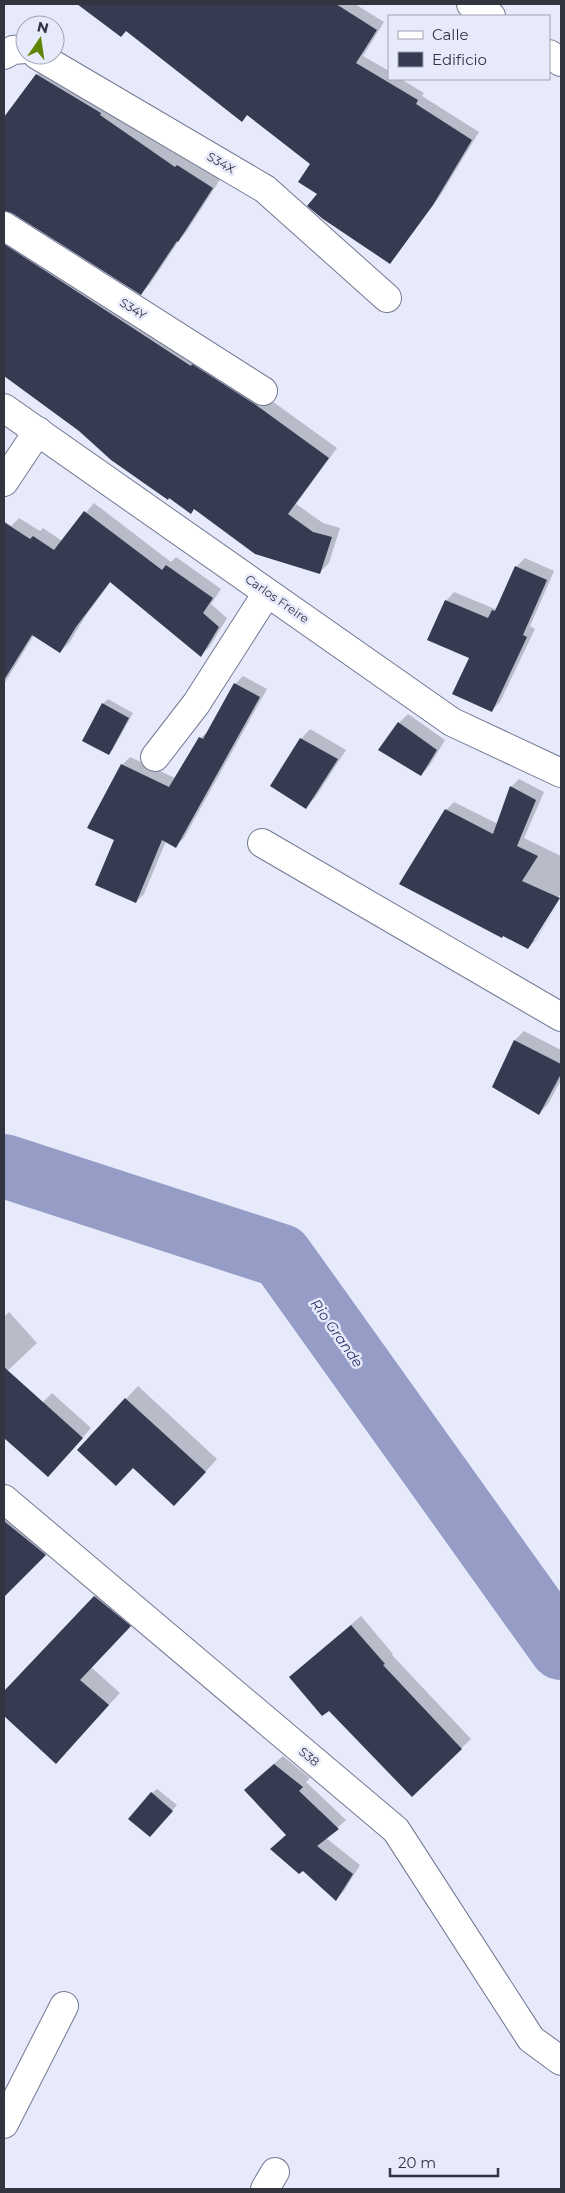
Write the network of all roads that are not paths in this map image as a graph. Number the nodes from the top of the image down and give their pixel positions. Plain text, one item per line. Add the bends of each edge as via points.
1 (471, 4) edge
2 (489, 15) edge
3 (550, 55) edge
4 (561, 62) edge
5 (43, 65) edge
6 (4, 226) edge
7 (387, 298) dead end
8 (263, 391) dead end
9 (4, 408) edge
10 (38, 431) junction
11 (4, 482) edge
12 (268, 592) junction
13 (155, 757) dead end
14 (561, 773) edge
15 (262, 843) dead end
16 (561, 1017) edge
17 (4, 1499) edge
18 (64, 2006) dead end
19 (561, 2061) edge
20 (4, 2124) edge

1 - 2 street
3 - 4 street
5 - 7 street, S34X via 265,189
6 - 8 street, S34Y
9 - 10 street, Carlos Freire
10 - 11 street
10 - 12 street, Carlos Freire
12 - 13 street via 196,704
12 - 14 street, Carlos Freire via 452,722
15 - 16 street
17 - 19 street, S38 via 396,1830 531,2039
18 - 20 street

